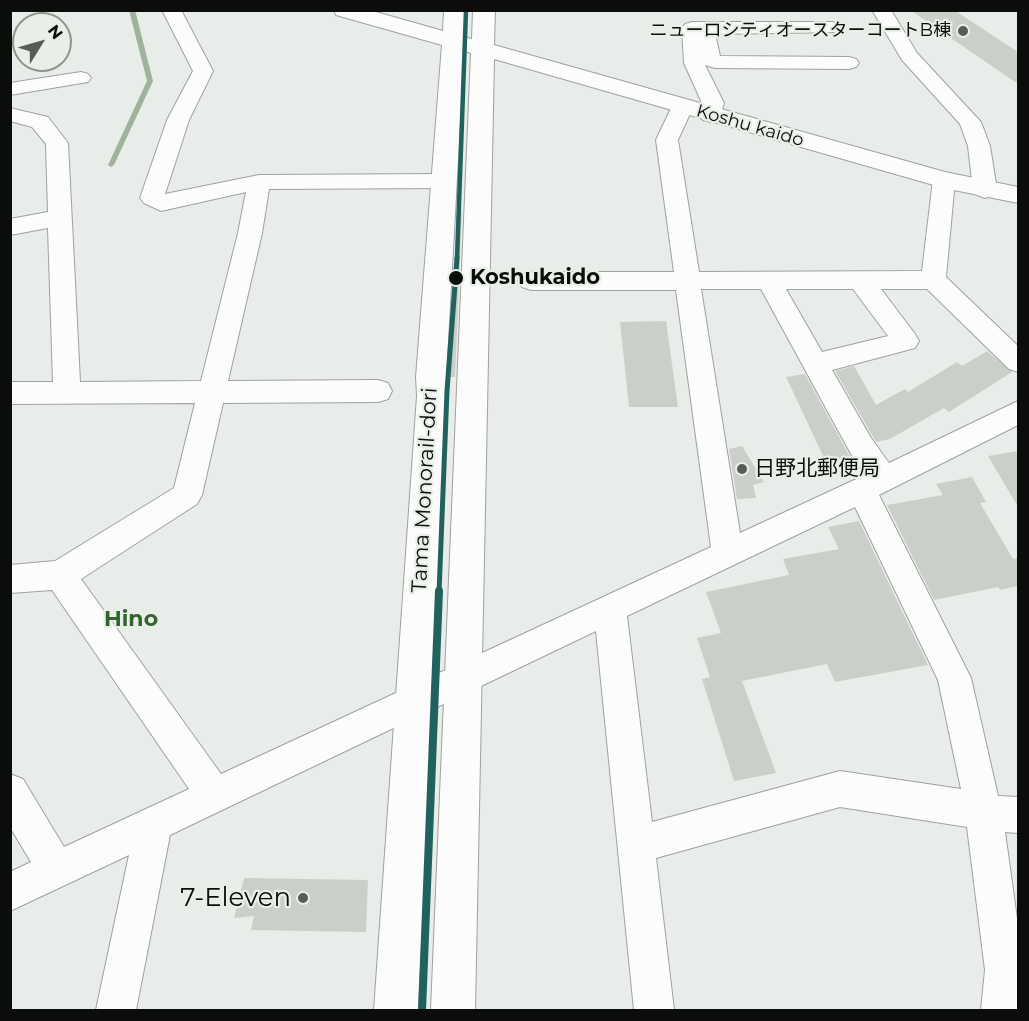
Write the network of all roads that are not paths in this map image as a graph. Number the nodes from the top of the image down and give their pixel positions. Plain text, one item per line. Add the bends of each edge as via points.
1 (171, 10) edge
2 (344, 10) edge
3 (455, 10) edge
4 (484, 10) edge
5 (881, 10) edge
6 (702, 19) edge
7 (790, 19) edge
8 (832, 28) dead end
9 (453, 42) junction
10 (483, 51) junction
11 (849, 63) dead end
12 (81, 78) dead end
13 (10, 89) edge
14 (682, 107) junction
15 (10, 114) edge
16 (711, 115) junction
17 (944, 180) junction
18 (444, 181) junction
19 (259, 182) junction
20 (985, 190) junction
21 (1018, 195) edge
22 (59, 218) junction
23 (10, 228) edge
24 (933, 280) junction
25 (531, 281) dead end
26 (688, 281) junction
27 (769, 281) junction
28 (861, 281) junction
29 (1018, 362) edge
30 (814, 363) junction
31 (212, 391) junction
32 (378, 391) dead end
33 (67, 392) junction
34 (10, 393) edge
35 (1018, 412) edge
36 (873, 484) junction
37 (727, 552) junction
38 (60, 575) junction
39 (10, 579) edge
40 (610, 609) junction
41 (460, 680) junction
42 (413, 700) junction
43 (10, 792) edge
44 (214, 795) junction
45 (984, 813) junction
46 (1018, 815) edge
47 (154, 823) junction
48 (637, 845) junction
49 (57, 870) junction
50 (10, 892) edge
51 (1012, 971) edge
52 (116, 1011) edge
53 (396, 1011) edge
54 (453, 1011) edge
55 (654, 1011) edge
56 (1001, 1011) edge

1 - 19 street via 203,71 178,120 152,198 161,203
2 - 9 main road
3 - 9 main road, Tama Monorail-dori
4 - 10 main road, Tama Monorail-dori
5 - 20 street via 909,57 970,122 979,146
6 - 7 street
6 - 11 street via 711,60 716,62
6 - 16 street via 692,28 694,63 713,103
7 - 8 street
9 - 10 main road
9 - 18 main road, Tama Monorail-dori
10 - 14 main road, Koshu kaido
10 - 41 main road, Tama Monorail-dori
12 - 13 street
14 - 16 main road, Koshu kaido
14 - 26 street via 667,140
15 - 22 street via 40,122 57,143
16 - 17 main road, Koshu kaido
17 - 20 main road, Koshu kaido
17 - 24 street
18 - 19 street
18 - 42 main road, Tama Monorail-dori
19 - 31 street
20 - 21 main road, Koshu kaido
22 - 23 street
22 - 33 street
24 - 28 street
24 - 29 street
25 - 26 street
26 - 27 street
26 - 37 street
27 - 28 street
27 - 30 street
28 - 30 street via 906,341
30 - 36 street via 861,446
31 - 32 street
31 - 33 street
31 - 38 street via 187,495
33 - 34 street
35 - 36 street
36 - 37 street
36 - 45 street via 954,678
37 - 40 street
38 - 39 street
38 - 44 street
40 - 41 street
40 - 48 street
41 - 42 street
41 - 54 main road, Tama Monorail-dori
42 - 44 street
42 - 53 main road, Tama Monorail-dori
43 - 49 street
44 - 47 street
45 - 46 street
45 - 48 street via 840,789
45 - 51 street
47 - 49 street
47 - 52 street
48 - 55 street
49 - 50 street
51 - 56 street

